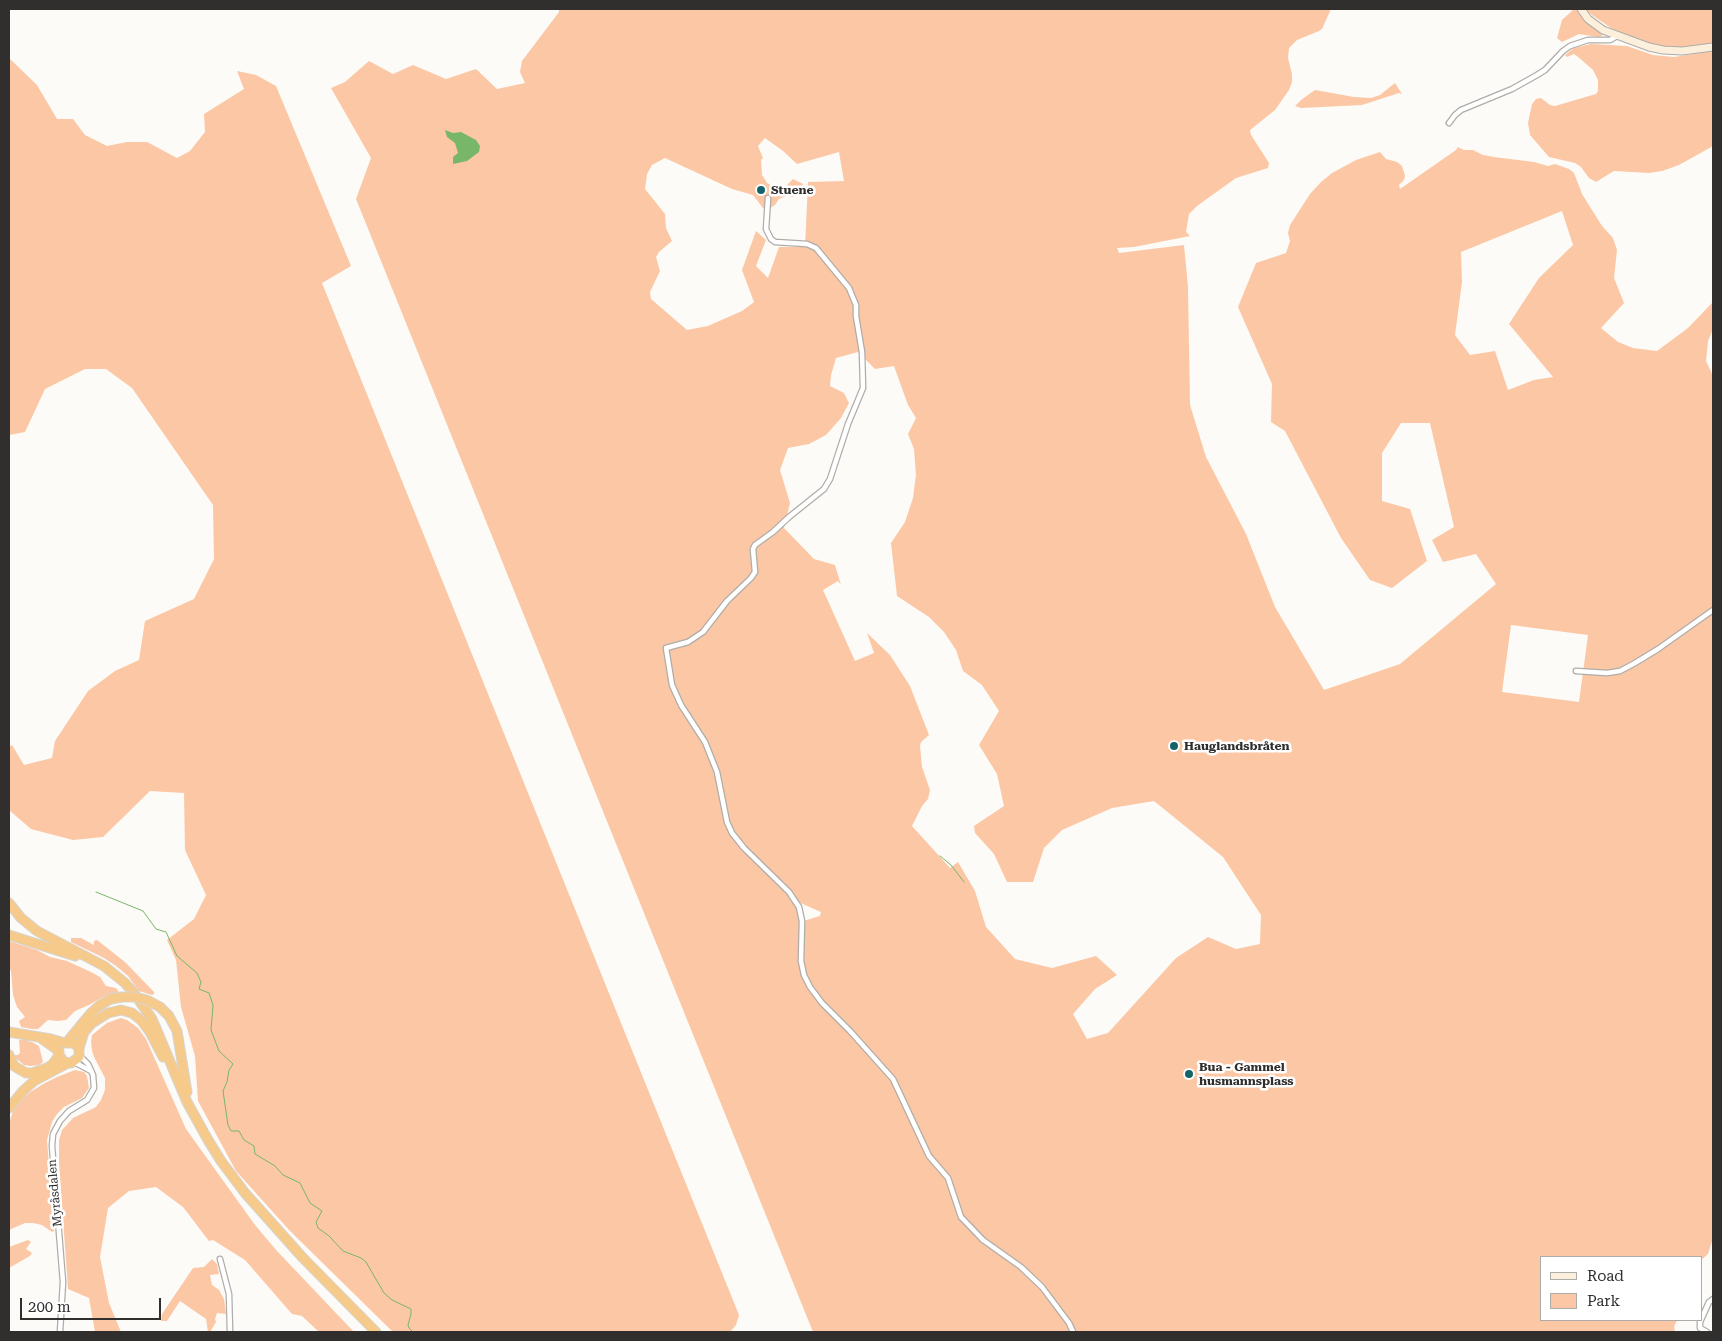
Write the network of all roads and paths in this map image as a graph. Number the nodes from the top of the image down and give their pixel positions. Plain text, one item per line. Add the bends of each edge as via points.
1 (1581, 9) edge
2 (1617, 36) junction
3 (1713, 47) edge
4 (1449, 122) dead end
5 (768, 198) dead end
6 (1713, 610) edge
7 (1576, 671) dead end
8 (9, 903) edge
9 (9, 935) edge
10 (9, 1032) edge
11 (46, 1040) junction
12 (66, 1042) junction
13 (59, 1053) junction
14 (9, 1055) edge
15 (75, 1057) junction
16 (166, 1062) junction
17 (92, 1072) junction
18 (9, 1108) edge
19 (197, 1120) junction
20 (220, 1259) dead end
21 (1713, 1299) edge
22 (1702, 1318) edge
23 (1700, 1321) edge
24 (60, 1332) edge
25 (230, 1332) edge
26 (371, 1332) edge
27 (376, 1332) edge
28 (1073, 1332) edge
29 (1707, 1332) edge

1 - 2 main road via 1594,24
2 - 3 main road via 1663,50
2 - 4 street via 1570,46 1537,76 1461,110
5 - 28 street via 766,229 771,239 816,248 851,292 856,305 862,352 862,388 824,489 755,545 755,572 726,601 703,632 688,642 666,648 672,685 680,705 705,742 717,772 732,833 790,892 799,907 801,961 810,987 893,1079 929,1156 948,1178 961,1217 983,1240 1042,1287
6 - 7 street via 1620,671
8 - 19 highway via 37,931 104,966 134,993 155,1025
9 - 16 highway via 76,956 112,977 142,1009
10 - 11 highway
11 - 12 highway
11 - 13 highway
12 - 13 highway
12 - 15 highway via 74,1043
12 - 19 highway, bridge via 91,1012 111,999 135,997 160,1007 177,1032 186,1085
13 - 14 highway via 53,1064 32,1073 14,1066
13 - 15 highway via 61,1059
15 - 16 highway via 84,1032 98,1019 115,1011 127,1011 145,1025
15 - 17 street
15 - 17 street
15 - 18 highway via 34,1081
16 - 26 highway via 193,1121 230,1179 303,1263
17 - 24 street, Myråsdalen via 95,1080 93,1092 60,1121 52,1140 63,1282
19 - 27 highway via 245,1193 328,1285
20 - 25 street via 229,1294
21 - 22 street
23 - 29 street via 1700,1328

